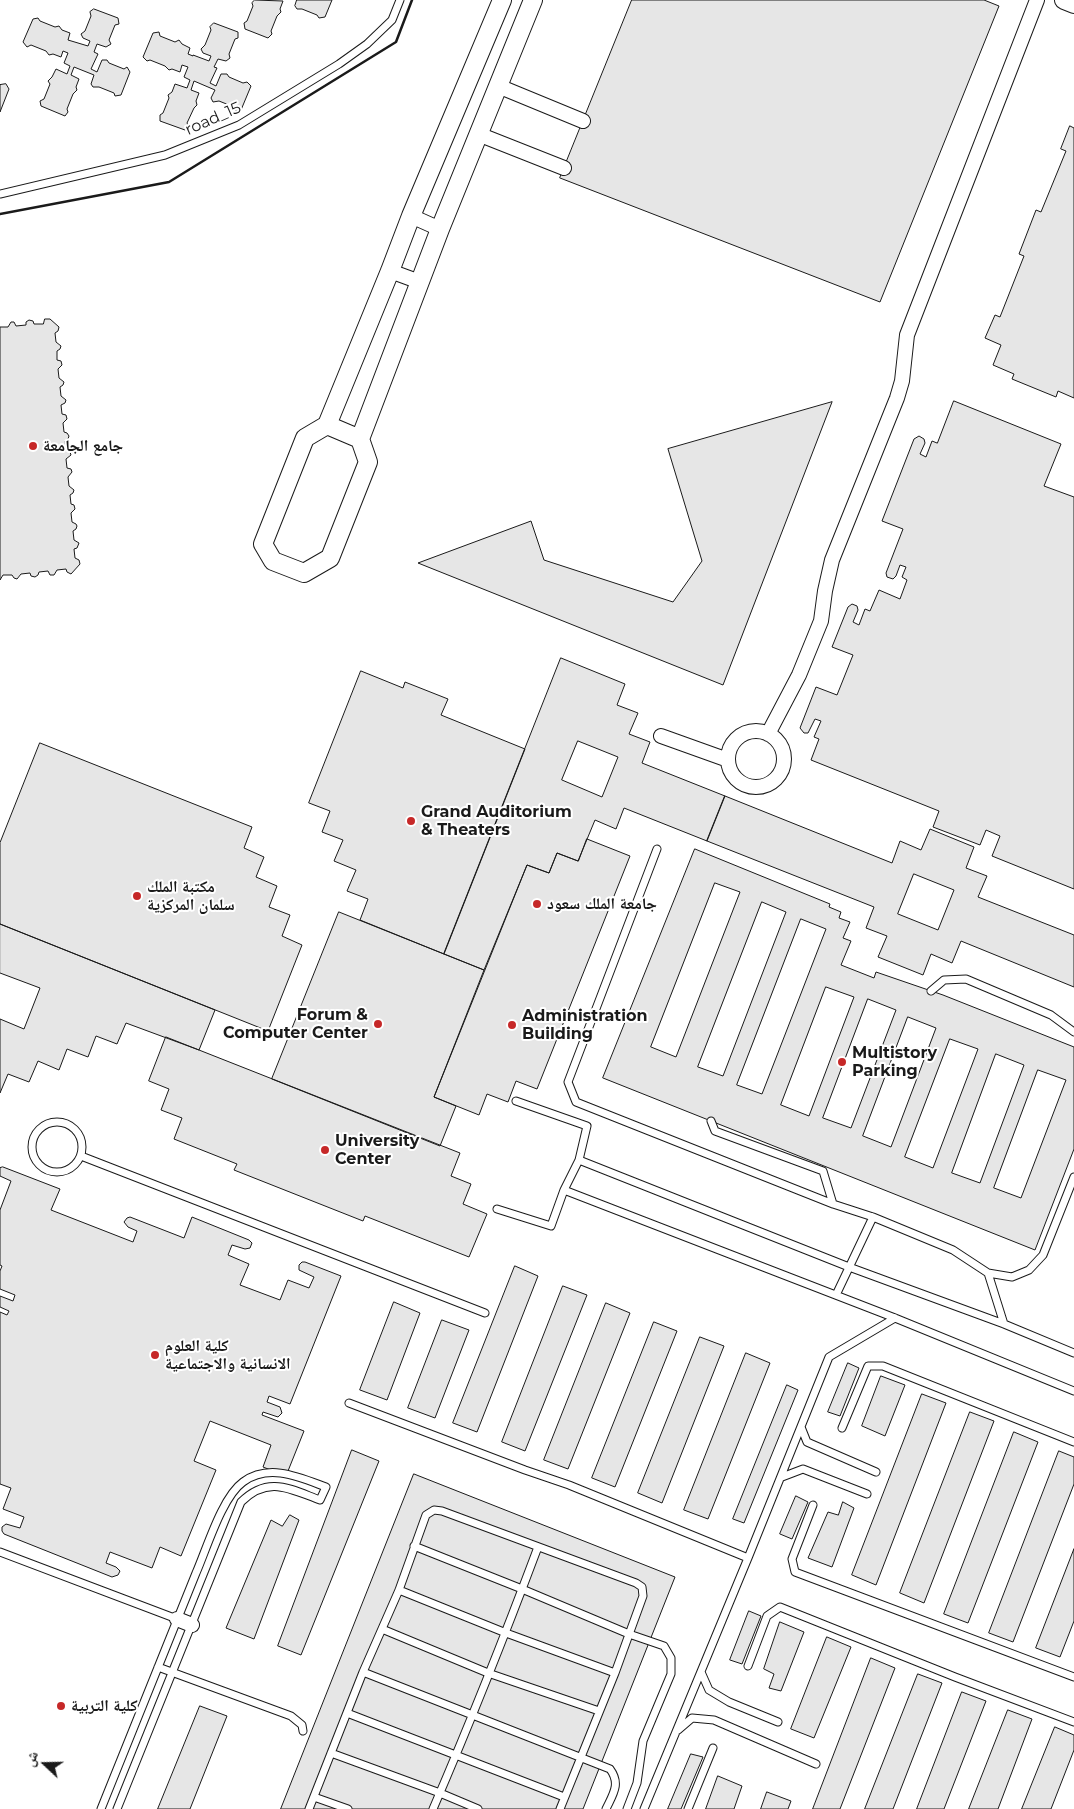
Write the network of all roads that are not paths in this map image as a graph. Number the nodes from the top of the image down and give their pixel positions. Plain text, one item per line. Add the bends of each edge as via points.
1 (400, 0) edge
2 (502, 0) edge
3 (533, 0) edge
4 (1037, 0) edge
5 (1064, 0) edge
6 (1074, 4) edge
7 (498, 86) junction
8 (583, 121) dead end
9 (478, 134) junction
10 (564, 168) dead end
11 (0, 194) edge
12 (411, 216) junction
13 (440, 230) junction
14 (390, 271) junction
15 (420, 282) junction
16 (327, 425) junction
17 (360, 439) junction
18 (768, 734) junction
19 (661, 736) dead end
20 (728, 760) junction
21 (657, 849) dead end
22 (931, 991) dead end
23 (1074, 1032) edge
24 (516, 1101) dead end
25 (712, 1121) dead end
26 (81, 1156) junction
27 (579, 1160) junction
28 (1074, 1177) edge
29 (564, 1190) junction
30 (833, 1204) junction
31 (497, 1209) dead end
32 (873, 1217) junction
33 (849, 1267) junction
34 (988, 1273) junction
35 (836, 1295) junction
36 (485, 1312) dead end
37 (895, 1318) junction
38 (1004, 1324) junction
39 (1074, 1352) edge
40 (1074, 1391) edge
41 (349, 1402) dead end
42 (802, 1427) junction
43 (842, 1428) dead end
44 (1074, 1442) edge
45 (876, 1472) dead end
46 (782, 1478) junction
47 (867, 1494) dead end
48 (813, 1505) dead end
49 (414, 1546) junction
50 (538, 1547) junction
51 (0, 1552) edge
52 (748, 1558) junction
53 (522, 1589) junction
54 (398, 1590) junction
55 (177, 1619) junction
56 (192, 1625) junction
57 (382, 1629) junction
58 (506, 1634) junction
59 (629, 1634) junction
60 (748, 1666) dead end
61 (158, 1667) junction
62 (172, 1672) junction
63 (363, 1672) junction
64 (488, 1672) junction
65 (701, 1672) junction
66 (615, 1673) junction
67 (1074, 1677) edge
68 (599, 1711) junction
69 (347, 1713) junction
70 (473, 1716) junction
71 (778, 1722) dead end
72 (1074, 1722) edge
73 (303, 1731) dead end
74 (676, 1732) junction
75 (714, 1748) dead end
76 (331, 1753) junction
77 (456, 1754) junction
78 (580, 1757) junction
79 (816, 1764) dead end
80 (440, 1793) junction
81 (314, 1796) junction
82 (564, 1797) junction
83 (101, 1809) edge
84 (117, 1809) edge
85 (309, 1809) edge
86 (348, 1809) edge
87 (433, 1809) edge
88 (478, 1809) edge
89 (560, 1809) edge
90 (606, 1809) edge
91 (627, 1809) edge
92 (644, 1809) edge
93 (688, 1809) edge

1 - 11 lane, road_15 via 392,20 367,44 239,125 165,155
2 - 12 street
3 - 7 street
4 - 18 street via 908,335 900,390 832,560 821,621 799,675
5 - 6 street
7 - 8 street
7 - 9 street
9 - 10 street
9 - 13 street
12 - 13 street
12 - 14 street
13 - 15 street
14 - 15 street
14 - 16 street
15 - 17 street
16 - 17 street
16 - 17 street via 305,438 263,544 273,561 288,568 304,574 330,558 368,462
18 - 20 street via 759,731 741,735 729,751
18 - 20 street via 782,746 784,755 784,764 776,780 760,788 742,784 730,770
19 - 20 street
21 - 30 lane via 568,1082 576,1102
22 - 23 lane via 944,980 966,979 1051,1015
24 - 27 lane via 587,1126
25 - 30 lane via 715,1130 823,1172
26 - 26 lane via 67,1170 51,1172 38,1163 32,1140 36,1132 50,1122 68,1123 80,1135 83,1144
26 - 36 lane
27 - 29 lane
27 - 33 lane
28 - 34 lane via 1043,1255 1029,1270 1012,1277
29 - 31 lane via 550,1226
29 - 35 lane
30 - 32 lane
32 - 33 lane
32 - 34 lane via 953,1250
33 - 35 lane
33 - 38 lane
34 - 38 lane
35 - 37 lane
37 - 40 lane
37 - 42 lane via 829,1357
38 - 39 lane
41 - 52 lane via 569,1485
42 - 45 lane via 807,1442
42 - 46 lane
43 - 44 lane via 868,1366 883,1366
46 - 47 lane via 804,1469
46 - 52 lane
48 - 67 lane via 792,1558 795,1572
49 - 50 lane via 426,1515 434,1510
49 - 53 lane
49 - 54 lane
50 - 53 lane
50 - 59 lane via 642,1588 643,1596
51 - 55 lane
52 - 65 lane
53 - 58 lane
53 - 59 lane
54 - 57 lane
54 - 58 lane
55 - 56 street
55 - 56 lane via 227,1500 236,1487 250,1478 273,1472 300,1477 326,1487 320,1500 280,1486 265,1487 246,1497 237,1508
55 - 61 lane
56 - 62 lane
57 - 63 lane
57 - 64 lane
58 - 64 lane
58 - 66 lane
59 - 66 lane
59 - 91 lane via 664,1646 671,1658 672,1674 643,1741 637,1783
60 - 72 lane via 767,1616 780,1607
61 - 62 lane
61 - 83 lane
62 - 73 lane via 291,1716 302,1725
62 - 84 lane
63 - 69 lane
63 - 70 lane
64 - 68 lane
64 - 70 lane
65 - 71 lane via 708,1690
65 - 74 lane
66 - 68 lane
68 - 78 lane
69 - 76 lane
69 - 77 lane
70 - 77 lane
70 - 78 lane
74 - 79 lane via 692,1718 714,1720
74 - 92 lane
75 - 93 lane
76 - 80 lane
76 - 81 lane
77 - 80 lane
77 - 82 lane
78 - 82 lane
78 - 90 lane via 610,1769 615,1776 616,1784
80 - 87 lane
80 - 88 lane
81 - 85 lane
81 - 86 lane
82 - 89 lane

